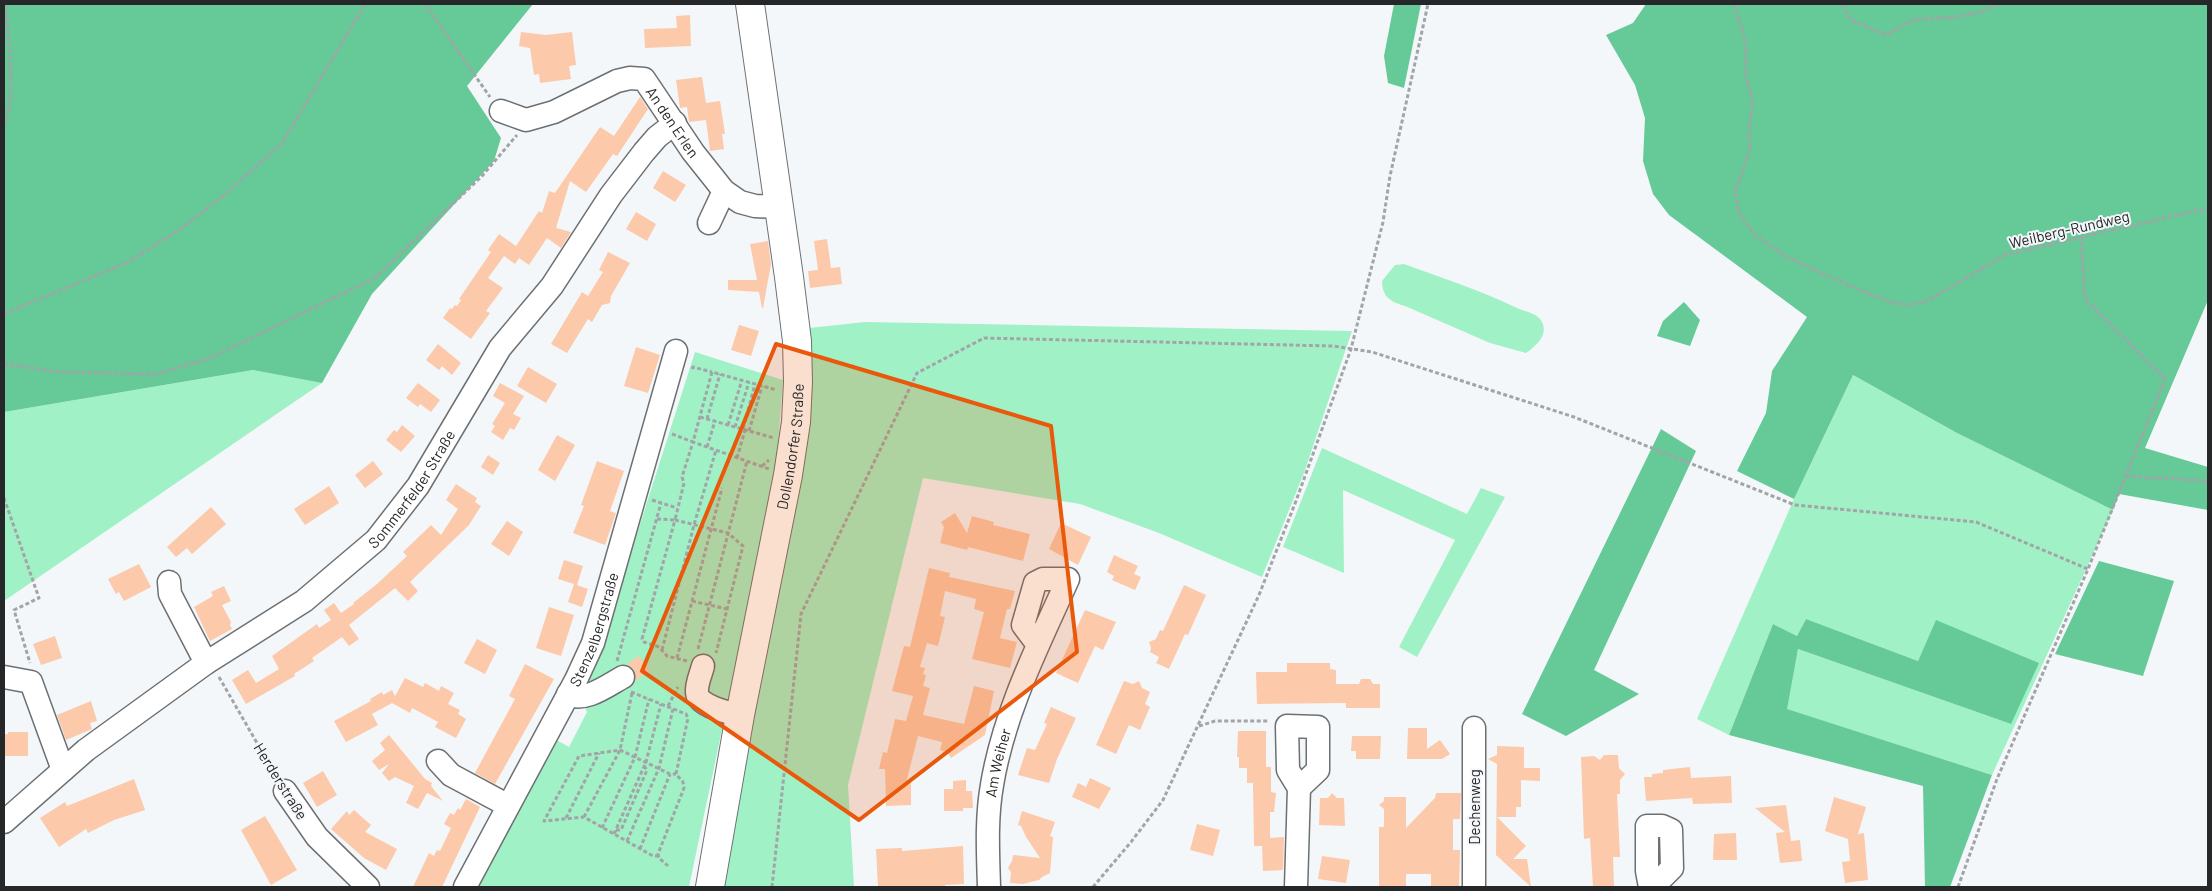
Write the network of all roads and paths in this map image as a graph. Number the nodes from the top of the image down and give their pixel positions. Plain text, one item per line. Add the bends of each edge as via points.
1 (5, 4) edge
2 (365, 4) edge
3 (425, 4) edge
4 (750, 4) edge
5 (1428, 4) edge
6 (1734, 4) edge
7 (1842, 4) edge
8 (1997, 4) edge
9 (501, 111) joint
10 (526, 120) junction
11 (675, 123) junction
12 (4, 124) edge
13 (724, 192) junction
14 (779, 207) junction
15 (2208, 208) edge
16 (709, 223) dead end
17 (2081, 237) junction
18 (4, 314) edge
19 (1351, 349) junction
20 (676, 351) dead end
21 (4, 364) edge
22 (720, 374) junction
23 (742, 380) junction
24 (749, 382) junction
25 (755, 384) junction
26 (762, 386) junction
27 (777, 400) dead end
28 (700, 417) junction
29 (707, 419) junction
30 (715, 421) junction
31 (728, 425) junction
32 (735, 427) junction
33 (775, 429) dead end
34 (746, 430) junction
35 (672, 434) dead end
36 (774, 438) junction
37 (693, 442) junction
38 (774, 445) dead end
39 (707, 447) junction
40 (716, 450) junction
41 (737, 458) junction
42 (747, 461) junction
43 (762, 466) junction
44 (780, 466) junction
45 (2125, 476) junction
46 (2208, 481) edge
47 (722, 488) dead end
48 (636, 495) junction
49 (4, 498) edge
50 (661, 503) junction
51 (677, 508) junction
52 (657, 519) junction
53 (675, 520) junction
54 (694, 525) junction
55 (711, 529) junction
56 (728, 533) junction
57 (2088, 569) junction
58 (169, 582) dead end
59 (692, 602) junction
60 (710, 605) junction
61 (727, 609) junction
62 (1038, 645) dead end
63 (662, 651) junction
64 (677, 658) junction
65 (208, 662) junction
66 (699, 664) junction
67 (4, 677) edge
68 (31, 682) junction
69 (622, 684) junction
70 (568, 694) junction
71 (649, 699) junction
72 (661, 704) junction
73 (673, 708) junction
74 (740, 715) junction
75 (1198, 726) junction
76 (1287, 726) junction
77 (1474, 728) dead end
78 (620, 750) junction
79 (599, 753) junction
80 (635, 757) junction
81 (438, 761) dead end
82 (646, 762) junction
83 (658, 768) junction
84 (63, 770) junction
85 (670, 774) junction
86 (676, 774) junction
87 (1299, 788) junction
88 (285, 791) joint
89 (507, 805) junction
90 (584, 817) junction
91 (566, 819) junction
92 (4, 822) edge
93 (602, 828) junction
94 (614, 832) junction
95 (626, 842) junction
96 (640, 849) junction
97 (659, 856) junction
98 (668, 866) dead end
99 (368, 887) edge
100 (465, 887) edge
101 (710, 887) edge
102 (772, 887) edge
103 (989, 887) edge
104 (1093, 887) edge
105 (1296, 887) edge
106 (1474, 887) edge
107 (1958, 887) edge

1 - 12 path via 10,95
2 - 18 path via 283,142 223,196 182,228 128,262
3 - 9 path
4 - 14 main road, Dollendorfer Straße
5 - 19 path via 1383,222
6 - 17 path, Weilberg-Rundweg via 1744,40 1746,77 1753,102 1750,150 1735,192 1739,213 1755,235 1785,256 1893,304 1910,305 1928,300 2005,255
7 - 8 path via 1851,20 1886,35 1913,20 1982,12
9 - 10 street
10 - 11 street, An den Erlen via 554,112 617,81 638,78 644,79
10 - 21 path via 505,151 482,176 375,278 208,359 156,374 60,372
11 - 13 street, An den Erlen via 698,160
11 - 65 street, Sommerfelder Straße via 644,152 552,286 500,348 418,486 376,540 304,601
13 - 14 street, An den Erlen via 740,202
13 - 16 street
14 - 44 main road, Dollendorfer Straße via 797,342 796,422
15 - 17 path, Weilberg-Rundweg
17 - 45 path via 2085,299 2164,379
19 - 57 path via 1372,352 1574,417 1795,505 1976,522
19 - 75 path via 1259,595
19 - 102 path via 984,338 918,373 801,614
20 - 48 street, Stenzelbergstraße
22 - 23 path
22 - 28 path via 712,372
22 - 29 path
23 - 24 path
23 - 31 path
24 - 25 path
24 - 32 path
25 - 26 path
25 - 34 path
26 - 27 path via 777,390
26 - 34 path
28 - 29 path
28 - 37 path
29 - 30 path
30 - 31 path
30 - 39 path
31 - 32 path
32 - 34 path
33 - 36 path
34 - 36 path
34 - 41 path
35 - 37 path
36 - 38 path
37 - 39 path
37 - 51 path
39 - 40 path
40 - 41 path
40 - 54 path
41 - 42 path
42 - 43 path
42 - 56 path
43 - 44 path
43 - 44 path
44 - 74 main road, Dollendorfer Straße
45 - 46 path
45 - 57 path
47 - 55 path
48 - 50 path
48 - 70 street, Stenzelbergstraße via 593,643
49 - 68 path via 39,598 14,610 33,673
50 - 51 path
50 - 52 path
51 - 53 path
52 - 53 path
52 - 69 path
53 - 54 path
53 - 63 path via 642,639
54 - 55 path
54 - 63 path
55 - 56 path
55 - 59 path
56 - 60 path
56 - 61 path via 743,546
57 - 107 path via 1997,779
58 - 65 street via 170,594
59 - 60 path
59 - 64 path
60 - 61 path
60 - 66 path
61 - 66 path via 712,668
62 - 103 street, Am Weiher via 1008,716 992,786 987,826
63 - 64 path
64 - 66 path
65 - 84 street, Sommerfelder Straße
65 - 88 path, Herderstraße
66 - 74 street via 696,688 701,701 724,712
67 - 68 street
68 - 84 street
69 - 70 street via 583,697 574,698
69 - 71 path
69 - 78 path
70 - 89 street, Stenzelbergstraße
71 - 72 path
71 - 80 path
72 - 73 path
72 - 82 path
73 - 83 path
73 - 86 path via 688,718
74 - 101 main road, Dollendorfer Straße
75 - 76 path via 1215,721 1276,721
75 - 104 path via 1163,800
76 - 87 street via 1288,770
76 - 87 street via 1318,727 1318,770
77 - 106 street, Dechenweg
78 - 79 path
78 - 80 path
78 - 90 path
79 - 91 path
79 - 91 path via 579,756 544,821
80 - 82 path
80 - 93 path
81 - 89 street via 451,775
82 - 83 path
82 - 94 path via 644,766 648,770 620,830
83 - 85 path
83 - 95 path
84 - 92 street, Sommerfelder Straße
85 - 86 path
85 - 96 path
86 - 97 path via 684,788
87 - 105 street
88 - 99 street, Herderstraße via 317,837
89 - 100 street, Stenzelbergstraße
90 - 91 path
90 - 93 path
93 - 94 path
94 - 95 path
95 - 96 path
96 - 97 path
97 - 98 path

